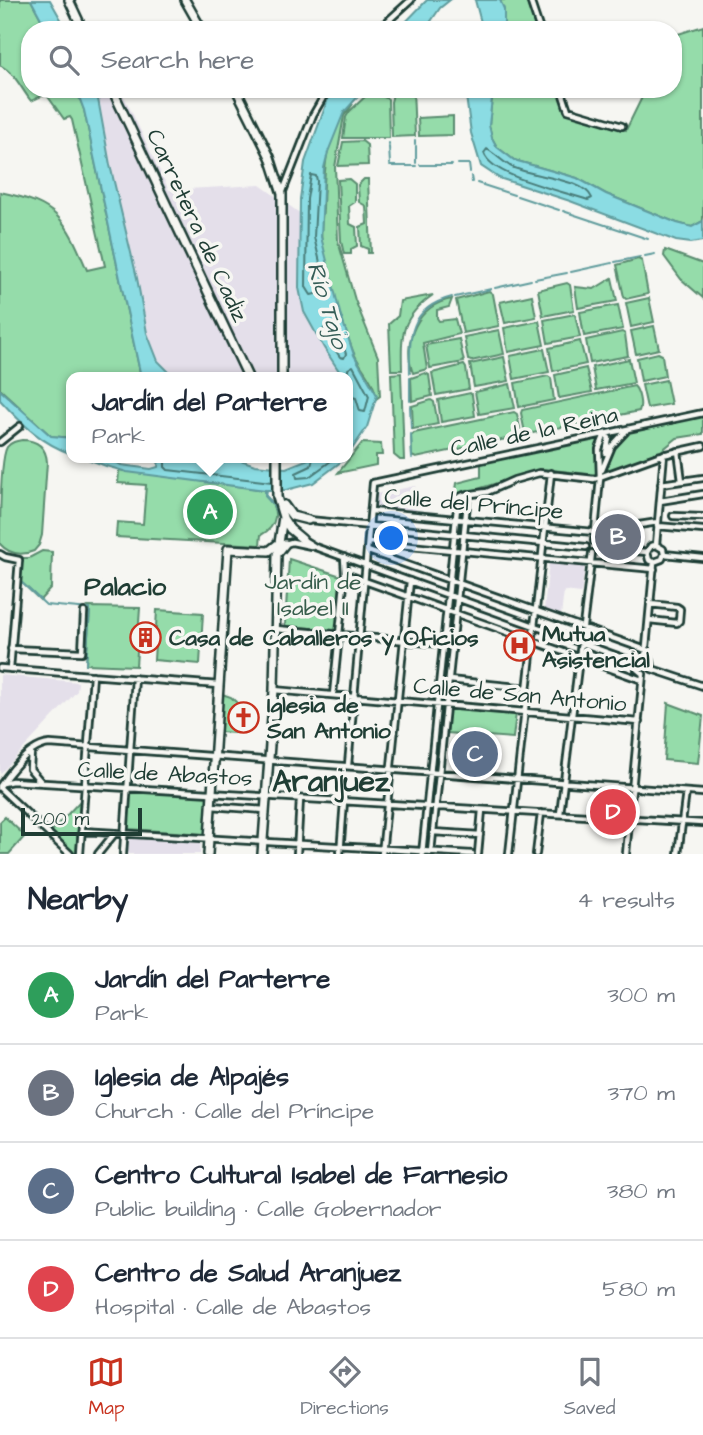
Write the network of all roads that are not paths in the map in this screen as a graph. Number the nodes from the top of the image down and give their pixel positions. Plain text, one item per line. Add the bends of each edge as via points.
1 (69, 0) edge
2 (185, 0) edge
3 (411, 0) edge
4 (530, 0) edge
5 (79, 21) edge
6 (197, 21) edge
7 (388, 21) edge
8 (537, 21) edge
9 (116, 98) edge
10 (240, 98) edge
11 (323, 98) edge
12 (564, 98) edge
13 (622, 126) dead end
14 (277, 175) junction
15 (289, 175) junction
16 (282, 194) junction
17 (246, 372) edge
18 (282, 372) edge
19 (703, 413) edge
20 (20, 426) dead end
21 (630, 429) junction
22 (605, 434) junction
23 (589, 437) junction
24 (1, 439) edge
25 (703, 446) edge
26 (599, 449) junction
27 (678, 451) junction
28 (664, 454) junction
29 (606, 457) junction
30 (279, 463) edge
31 (551, 473) junction
32 (600, 478) junction
33 (703, 478) edge
34 (682, 481) junction
35 (661, 484) junction
36 (279, 489) junction
37 (468, 494) junction
38 (703, 495) edge
39 (660, 500) junction
40 (371, 511) junction
41 (673, 516) dead end
42 (703, 517) edge
43 (456, 519) junction
44 (304, 520) junction
45 (465, 520) junction
46 (284, 521) junction
47 (658, 524) junction
48 (370, 526) junction
49 (545, 527) junction
50 (703, 530) edge
51 (594, 531) junction
52 (455, 534) junction
53 (464, 535) junction
54 (302, 539) joint
55 (594, 541) junction
56 (369, 542) junction
57 (543, 542) junction
58 (656, 545) junction
59 (314, 547) junction
60 (586, 547) junction
61 (598, 548) junction
62 (278, 549) junction
63 (453, 550) junction
64 (368, 551) junction
65 (462, 551) junction
66 (647, 552) junction
67 (592, 553) junction
68 (0, 554) edge
69 (664, 554) junction
70 (344, 558) junction
71 (541, 558) junction
72 (703, 558) edge
73 (591, 562) junction
74 (654, 565) junction
75 (366, 566) junction
76 (345, 574) junction
77 (450, 580) junction
78 (365, 581) junction
79 (410, 582) junction
80 (459, 584) junction
81 (448, 595) junction
82 (407, 596) junction
83 (457, 598) junction
84 (650, 604) junction
85 (447, 610) junction
86 (535, 611) junction
87 (84, 612) dead end
88 (456, 614) junction
89 (649, 620) junction
90 (534, 626) junction
91 (583, 628) junction
92 (276, 629) junction
93 (338, 635) junction
94 (359, 637) junction
95 (403, 640) junction
96 (532, 641) junction
97 (581, 642) junction
98 (443, 644) junction
99 (453, 645) junction
100 (11, 649) junction
101 (646, 650) junction
102 (579, 658) junction
103 (645, 658) junction
104 (637, 663) junction
105 (0, 668) edge
106 (10, 669) junction
107 (652, 669) junction
108 (93, 675) junction
109 (643, 677) junction
110 (135, 678) junction
111 (449, 680) junction
112 (219, 685) junction
113 (703, 686) edge
114 (527, 688) junction
115 (274, 690) junction
116 (333, 695) junction
117 (354, 697) junction
118 (397, 701) junction
119 (437, 704) junction
120 (446, 705) junction
121 (524, 712) junction
122 (572, 716) junction
123 (639, 722) junction
124 (89, 747) junction
125 (130, 750) junction
126 (31, 751) junction
127 (214, 756) junction
128 (268, 760) junction
129 (348, 765) junction
130 (390, 769) junction
131 (430, 772) junction
132 (439, 773) junction
133 (517, 778) junction
134 (564, 782) junction
135 (42, 783) junction
136 (1, 786) edge
137 (86, 786) junction
138 (632, 787) junction
139 (128, 788) junction
140 (685, 792) junction
141 (212, 793) junction
142 (703, 793) edge
143 (266, 797) junction
144 (300, 799) junction
145 (344, 801) junction
146 (387, 804) junction
147 (211, 806) junction
148 (427, 806) junction
149 (436, 807) junction
150 (265, 810) junction
151 (482, 810) junction
152 (514, 812) junction
153 (541, 813) junction
154 (560, 814) junction
155 (630, 819) junction
156 (682, 822) junction
157 (703, 823) edge
158 (82, 831) junction
159 (115, 832) junction
160 (124, 832) junction
161 (433, 832) junction
162 (480, 835) junction
163 (209, 838) junction
164 (263, 841) junction
165 (298, 843) junction
166 (341, 846) junction
167 (382, 851) edge
168 (422, 852) edge
169 (431, 853) edge
170 (70, 854) edge
171 (80, 854) edge
172 (99, 854) edge
173 (123, 854) edge
174 (208, 854) edge
175 (262, 854) edge
176 (297, 854) edge
177 (340, 854) edge
178 (472, 854) edge
179 (478, 854) edge
180 (509, 854) edge
181 (536, 854) edge
182 (626, 854) edge
183 (678, 854) edge

1 - 5 main road
2 - 6 main road
3 - 7 street
4 - 8 street
9 - 17 main road, Carretera de Cadiz
10 - 14 main road
11 - 15 street
12 - 13 street via 568,110
14 - 15 street
14 - 16 main road
15 - 16 street
16 - 18 main road
19 - 21 street, Calle de la Reina
20 - 24 street
21 - 22 street, Calle de la Reina
21 - 29 street
22 - 23 street, Calle de la Reina
22 - 26 street
22 - 29 street via 609,438
23 - 26 street
23 - 40 street, Calle de la Reina via 373,483
25 - 27 street
26 - 32 street
27 - 28 street
27 - 34 street
28 - 32 street
28 - 35 street
29 - 32 street
30 - 36 main road
31 - 32 street
31 - 37 street
31 - 49 street
32 - 51 street
33 - 34 street
34 - 35 street
35 - 39 street
36 - 44 main road via 286,510
36 - 46 main road
37 - 43 street via 458,498
37 - 45 street
38 - 39 street
39 - 47 street
40 - 43 street, Calle del Príncipe
40 - 48 street
41 - 42 street
43 - 45 street, Calle del Príncipe
43 - 52 street
44 - 46 main road
44 - 48 street, Calle del Príncipe
45 - 49 street, Calle del Príncipe
45 - 53 street
46 - 54 main road
46 - 62 main road
47 - 50 street, Calle del Príncipe
47 - 51 street, Calle del Príncipe
47 - 58 street
48 - 52 street, Calle del Príncipe
48 - 56 street
49 - 51 street, Calle del Príncipe
49 - 57 street
51 - 55 street
52 - 53 street, Calle del Príncipe
52 - 63 street
53 - 57 street, Calle del Príncipe
53 - 65 street
54 - 59 street
55 - 60 street
55 - 61 street
56 - 63 street
56 - 64 street
57 - 60 street, Calle del Príncipe
57 - 71 street
58 - 66 street
58 - 69 street
59 - 62 street via 292,542
59 - 70 street
60 - 67 street
61 - 66 street
61 - 67 street
62 - 92 main road
62 - 112 main road via 228,549
63 - 65 street
63 - 77 street
64 - 75 street
64 - 77 street
65 - 71 street
65 - 80 street
66 - 74 street
67 - 73 street
68 - 100 street via 19,560
69 - 72 street
69 - 74 street
70 - 75 street
70 - 76 street
71 - 73 street
71 - 86 street
73 - 74 street
73 - 91 street
74 - 84 street
75 - 78 street
75 - 79 street
76 - 78 street
76 - 93 street
77 - 80 street
77 - 81 street
78 - 82 street
78 - 94 street
79 - 81 street
79 - 82 street
80 - 83 street
80 - 86 street
81 - 83 street
81 - 85 street
82 - 85 street
82 - 95 street
83 - 88 street
83 - 90 street
84 - 89 street
84 - 89 street via 680,609 677,623
85 - 88 street
85 - 98 street
86 - 90 street
86 - 91 street
87 - 100 street via 82,652
88 - 96 street
88 - 99 street
89 - 101 street
90 - 96 street
90 - 97 street
91 - 97 street
91 - 101 street
92 - 93 street
92 - 115 main road
93 - 94 street
93 - 116 street
94 - 95 street
94 - 117 street
95 - 98 street
95 - 118 street
96 - 102 street
96 - 114 street
97 - 102 street
97 - 104 street
98 - 99 street
98 - 119 street
99 - 111 street
100 - 106 street
101 - 103 street
102 - 109 street
102 - 122 street
103 - 104 street
103 - 107 street via 652,662
104 - 109 street
105 - 106 street
106 - 108 street
107 - 109 street
107 - 113 street
108 - 110 street
108 - 124 street
109 - 123 street
110 - 112 street
110 - 125 street
111 - 114 street
111 - 120 street
112 - 127 main road
114 - 121 street
115 - 116 street, Calle de San Antonio
115 - 128 main road
116 - 117 street, Calle de San Antonio
117 - 118 street, Calle de San Antonio
117 - 129 street
118 - 119 street, Calle de San Antonio
118 - 130 street
119 - 120 street, Calle de San Antonio
119 - 131 street
120 - 121 street, Calle de San Antonio
120 - 132 street
121 - 122 street, Calle de San Antonio
121 - 133 street
122 - 123 street, Calle de San Antonio
122 - 134 street
123 - 138 street
124 - 125 street
124 - 126 street via 45,744
124 - 137 street
125 - 127 street
125 - 139 street
126 - 135 street via 30,769
126 - 136 street
127 - 128 street
127 - 141 main road
128 - 129 street
128 - 143 main road
129 - 130 street
130 - 131 street
130 - 146 street
131 - 132 street
131 - 148 street
132 - 133 street
132 - 149 street
133 - 134 street
133 - 152 street
134 - 138 street
134 - 154 street
135 - 136 street, Calle de Abastos via 12,781
135 - 137 street, Calle de Abastos
136 - 170 street
137 - 139 street, Calle de Abastos
137 - 158 street
138 - 140 street
138 - 155 street
139 - 141 street, Calle de Abastos
139 - 160 street
140 - 142 street
140 - 156 street
141 - 143 street, Calle de Abastos
141 - 147 main road
143 - 144 street, Calle de Abastos
143 - 150 main road
144 - 145 street, Calle de Abastos
144 - 165 street
145 - 146 street, Calle de Abastos
145 - 166 street
146 - 148 street, Calle de Abastos
146 - 167 street
147 - 150 street
147 - 163 main road
148 - 149 street, Calle de Abastos
148 - 168 street
149 - 151 street, Calle de Abastos
149 - 161 street
150 - 164 main road
151 - 152 street, Calle de Abastos
151 - 162 street
152 - 153 street, Calle de Abastos
152 - 180 street
153 - 154 street, Calle de Abastos
153 - 181 street
154 - 155 street, Calle de Abastos
155 - 156 street, Calle de Abastos
155 - 182 street
156 - 157 street, Calle de Abastos
156 - 183 street
158 - 159 street
158 - 171 street
159 - 160 street
159 - 172 street
160 - 163 street
160 - 173 street
161 - 162 street
161 - 169 street
162 - 179 street
163 - 164 street
163 - 174 main road
164 - 165 street
164 - 175 main road
165 - 166 street
165 - 176 street
166 - 167 street
166 - 177 street
167 - 168 street
168 - 169 street
169 - 178 street

